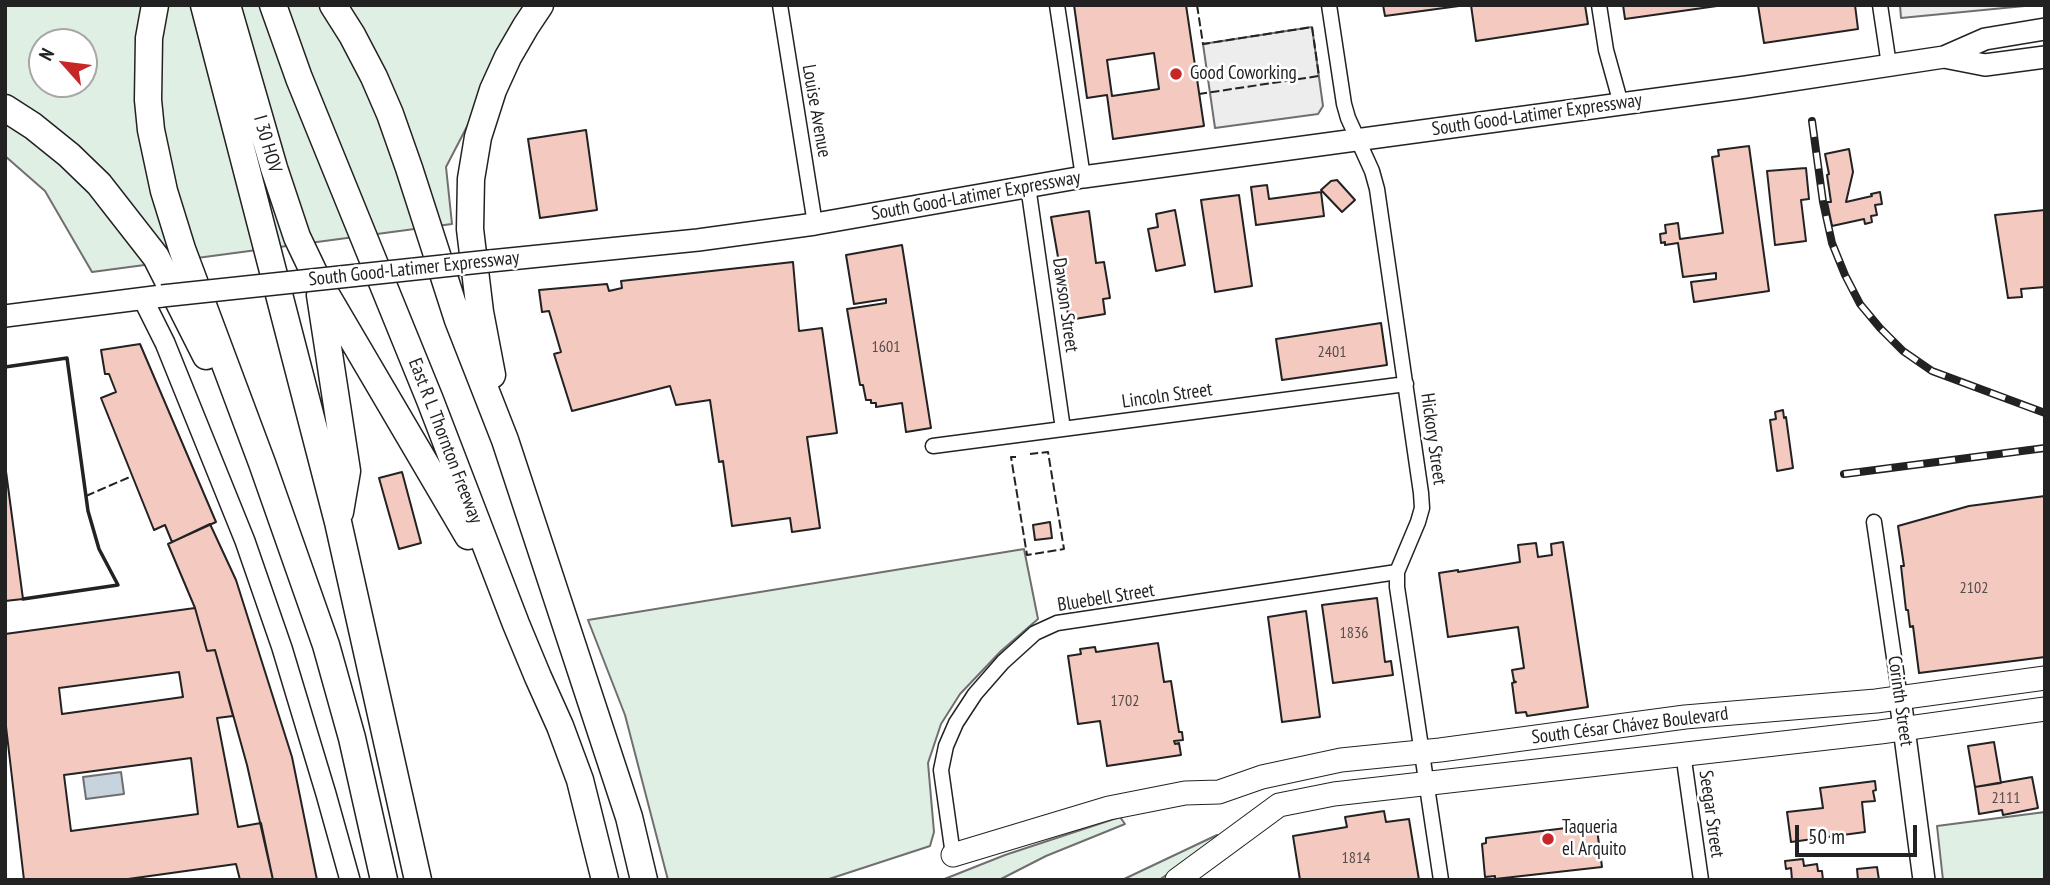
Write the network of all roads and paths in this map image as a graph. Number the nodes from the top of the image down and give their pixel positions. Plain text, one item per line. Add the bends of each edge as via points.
1 (155, 5) edge
2 (204, 5) edge
3 (227, 5) edge
4 (244, 5) edge
5 (273, 5) edge
6 (333, 5) edge
7 (540, 5) edge
8 (780, 5) edge
9 (1057, 5) edge
10 (1329, 5) edge
11 (1599, 5) edge
12 (1880, 5) edge
13 (2045, 29) edge
14 (1944, 57) junction
15 (2045, 57) edge
16 (1889, 65) junction
17 (1621, 104) junction
18 (5, 108) edge
19 (1359, 139) junction
20 (1083, 177) junction
21 (1028, 186) junction
22 (815, 224) junction
23 (317, 279) junction
24 (152, 298) junction
25 (5, 316) edge
26 (1406, 384) junction
27 (1063, 429) junction
28 (505, 440) junction
29 (933, 446) dead end
30 (262, 463) junction
31 (338, 522) junction
32 (1874, 522) dead end
33 (1397, 572) junction
34 (516, 624) junction
35 (2045, 678) edge
36 (1900, 698) junction
37 (2045, 709) edge
38 (1904, 729) junction
39 (1421, 752) junction
40 (1683, 753) junction
41 (1426, 785) junction
42 (953, 855) joint
43 (351, 880) edge
44 (383, 880) edge
45 (418, 880) edge
46 (605, 880) edge
47 (644, 880) edge
48 (1177, 880) edge
49 (1440, 880) edge
50 (1701, 880) edge
51 (1924, 880) edge

1 - 30 highway via 149,38 148,100 159,170 182,249
2 - 31 highway
3 - 23 highway, I 30 HOV via 274,168
4 - 23 highway, I 30 HOV via 297,187
5 - 34 highway, East R L Thornton Freeway
6 - 28 highway via 390,114 458,320
7 - 28 highway via 494,90 478,137 471,179 470,229 479,300
8 - 22 street, Louise Avenue
9 - 20 street
10 - 19 street, Hickory Street via 1344,104
11 - 17 street
12 - 16 street
13 - 14 main road, South Good-Latimer Expressway via 1984,39
14 - 15 main road, South Good-Latimer Expressway via 1984,65
14 - 16 main road, South Good-Latimer Expressway
16 - 17 main road, South Good-Latimer Expressway
17 - 19 main road, South Good-Latimer Expressway
18 - 30 highway via 69,155 99,184 156,257
19 - 20 main road, South Good-Latimer Expressway
19 - 26 street, Hickory Street via 1377,189
20 - 21 main road, South Good-Latimer Expressway
21 - 22 main road, South Good-Latimer Expressway
21 - 27 street, Dawson Street
22 - 24 main road, South Good-Latimer Expressway, bridge
23 - 31 highway, I 30 HOV via 347,471
23 - 34 highway, I 30 HOV
24 - 25 main road, South Good-Latimer Expressway
24 - 43 street via 282,648
26 - 27 street, Lincoln Street
26 - 33 street, Hickory Street via 1422,508
27 - 29 street, Lincoln Street
28 - 47 highway via 629,817
30 - 44 highway via 326,645
31 - 45 highway
32 - 36 street, Corinth Street
33 - 39 street, Hickory Street
33 - 42 street, Bluebell Street via 1057,623 1035,633 975,694 946,746 941,770
34 - 46 highway, East R L Thornton Freeway via 580,780
35 - 36 main road, South César Chávez Boulevard
36 - 38 main road, Corinth Street
36 - 39 main road, South César Chávez Boulevard via 1685,717
37 - 38 main road, South César Chávez Boulevard
38 - 40 main road, South César Chávez Boulevard
38 - 51 main road, Corinth Street
39 - 41 street, Hickory Street
39 - 42 main road, South César Chávez Boulevard via 1341,760 1262,777 1219,792 1185,793 1109,808
40 - 41 main road, South César Chávez Boulevard
40 - 50 street, Seegar Street
41 - 48 main road, South César Chávez Boulevard via 1279,805
41 - 49 street, Hickory Street

